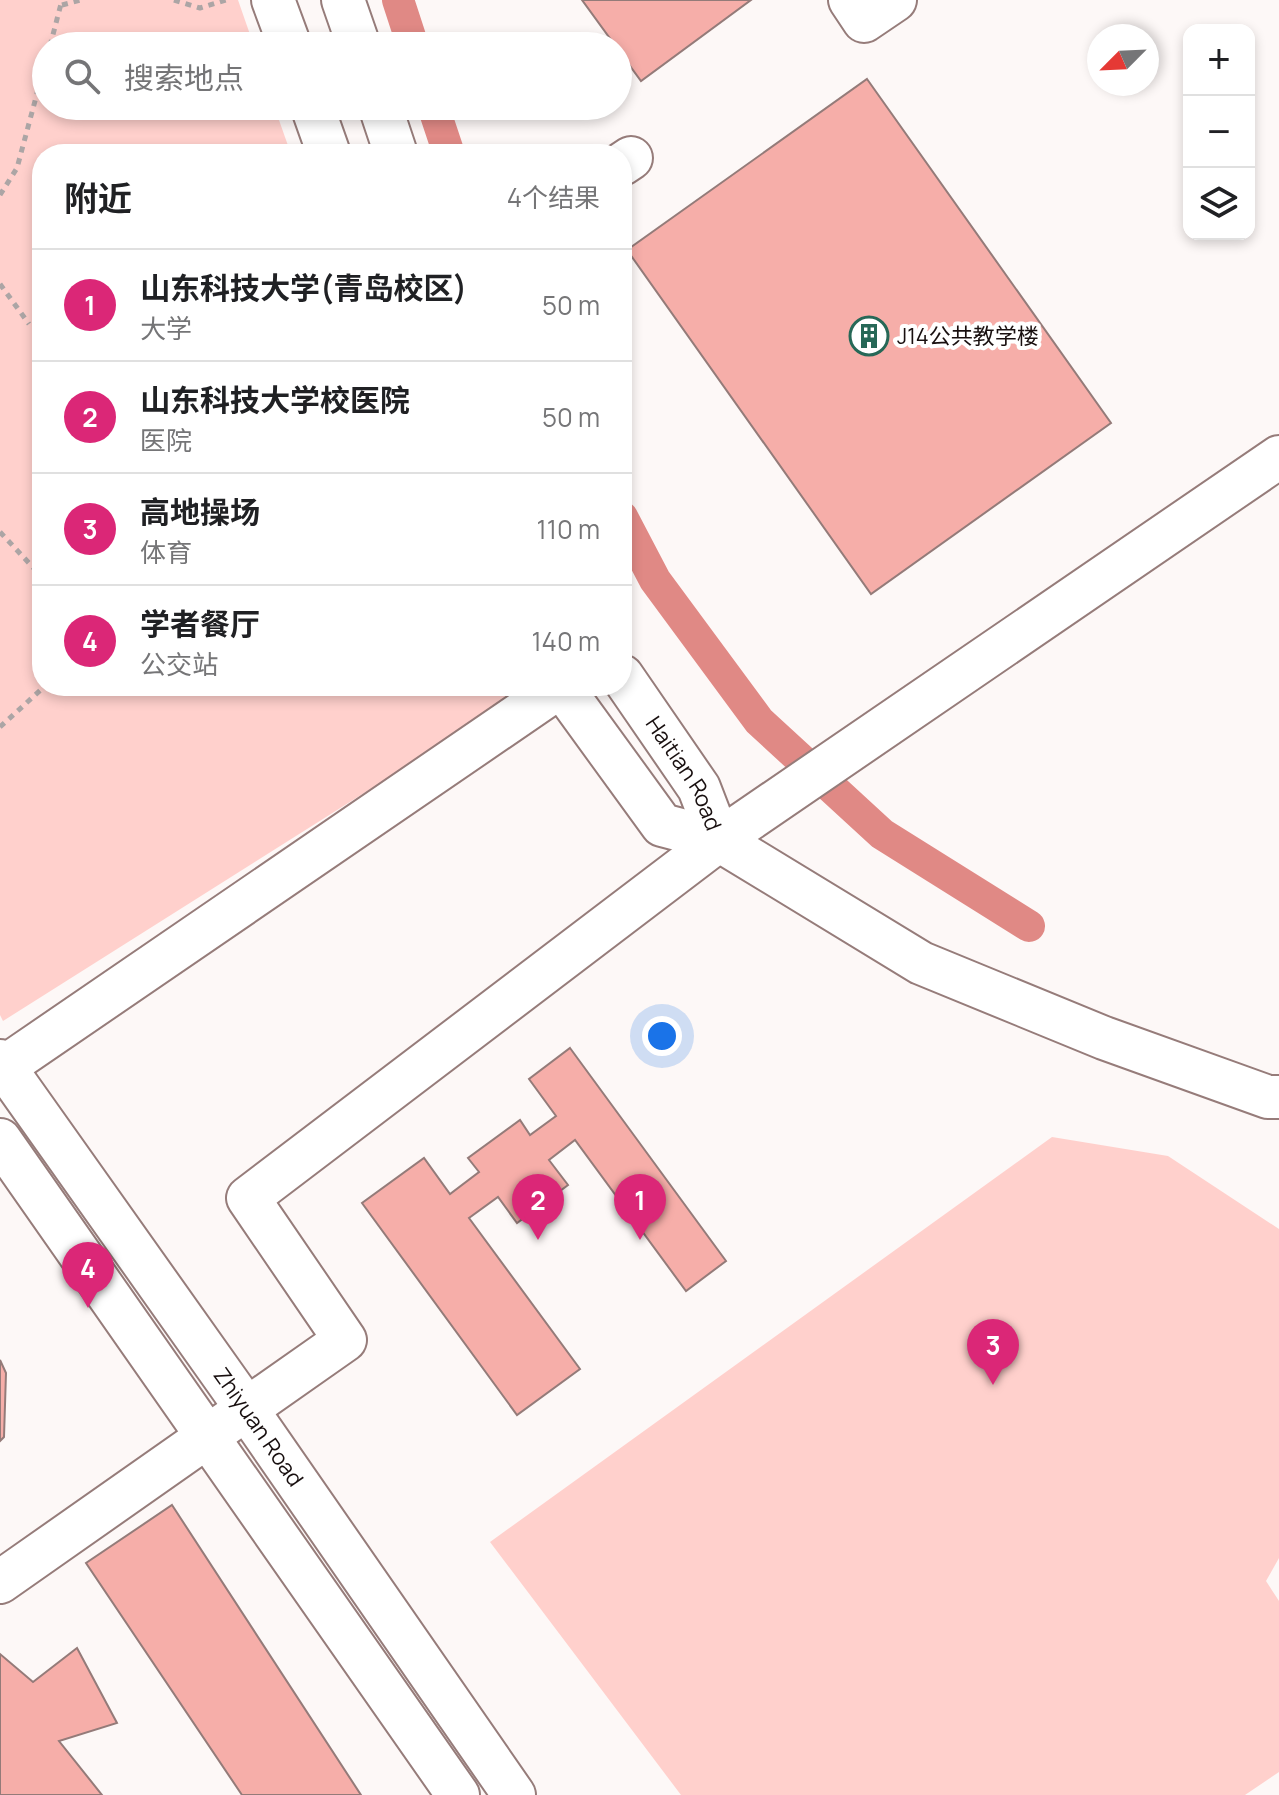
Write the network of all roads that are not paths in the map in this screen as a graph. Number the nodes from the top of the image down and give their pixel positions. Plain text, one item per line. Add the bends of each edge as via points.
1 (273, 0) edge
2 (343, 0) edge
3 (285, 32) edge
4 (354, 32) edge
5 (317, 120) edge
6 (385, 120) edge
7 (325, 144) edge
8 (393, 144) edge
9 (1279, 457) edge
10 (632, 691) edge
11 (546, 696) edge
12 (568, 696) edge
13 (719, 840) junction
14 (1, 1066) edge
15 (1279, 1097) edge
16 (0, 1140) edge
17 (248, 1410) junction
18 (208, 1438) junction
19 (0, 1582) edge
20 (458, 1795) edge
21 (514, 1795) edge

1 - 3 lane
2 - 4 lane
5 - 7 lane
6 - 8 lane
9 - 13 lane
10 - 13 lane, Haitian Road via 699,788
11 - 14 lane
12 - 13 lane, Haitian Road via 662,825
13 - 15 lane via 921,963 1104,1038
13 - 17 lane via 248,1198 345,1340
14 - 17 lane, Zhiyuan Road
16 - 18 lane
17 - 18 lane
17 - 21 lane, Zhiyuan Road
18 - 19 lane
18 - 20 lane

